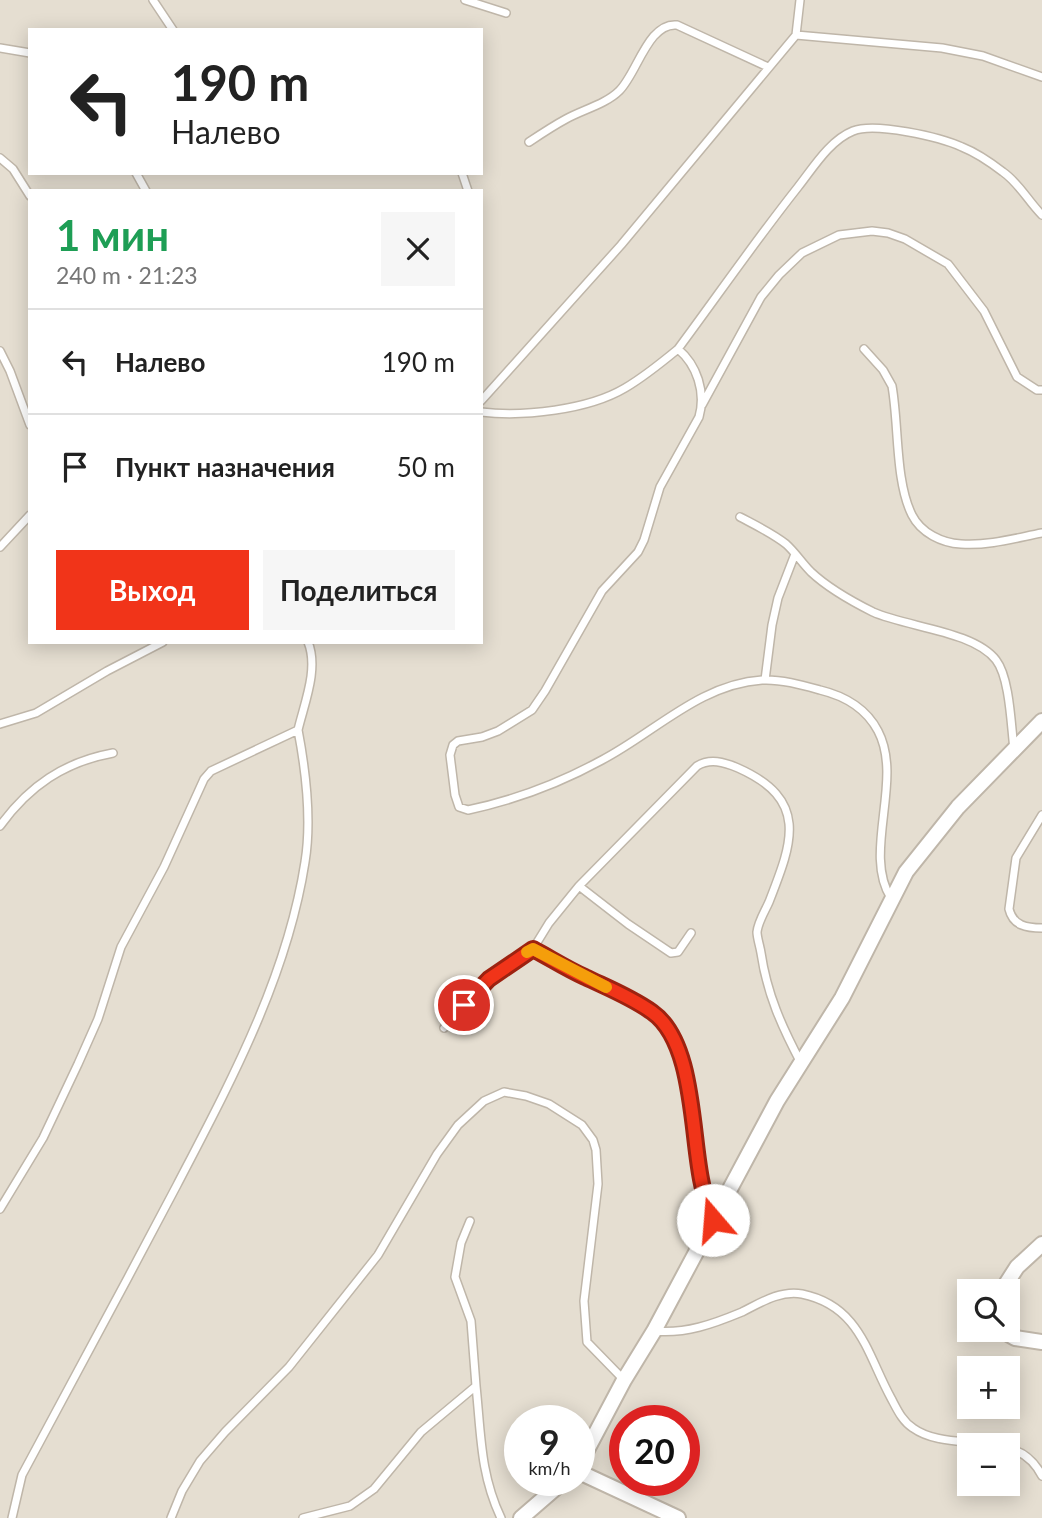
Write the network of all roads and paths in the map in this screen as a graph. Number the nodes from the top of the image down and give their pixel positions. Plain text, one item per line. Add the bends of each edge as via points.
1 (153, 0) edge
2 (465, 0) edge
3 (800, 0) edge
4 (506, 13) dead end
5 (172, 28) edge
6 (796, 34) junction
7 (0, 48) edge
8 (28, 53) edge
9 (768, 67) junction
10 (1042, 77) edge
11 (529, 142) dead end
12 (0, 158) edge
13 (28, 193) edge
14 (1042, 215) edge
15 (678, 349) junction
16 (864, 349) dead end
17 (0, 351) edge
18 (1042, 390) edge
19 (483, 399) edge
20 (702, 406) junction
21 (483, 412) edge
22 (28, 420) edge
23 (28, 517) edge
24 (740, 517) dead end
25 (1042, 533) edge
26 (0, 547) edge
27 (795, 554) junction
28 (159, 644) edge
29 (309, 644) edge
30 (765, 680) junction
31 (1042, 721) edge
32 (0, 724) edge
33 (298, 730) junction
34 (1014, 749) junction
35 (113, 753) dead end
36 (1042, 815) edge
37 (0, 826) edge
38 (579, 886) junction
39 (891, 898) junction
40 (1042, 928) edge
41 (691, 933) dead end
42 (533, 949) junction
43 (444, 1028) dead end
44 (801, 1064) junction
45 (0, 1209) edge
46 (713, 1220) junction
47 (470, 1221) dead end
48 (1042, 1244) edge
49 (1009, 1279) edge
50 (654, 1331) junction
51 (1020, 1339) edge
52 (1042, 1342) edge
53 (624, 1380) junction
54 (476, 1386) junction
55 (595, 1435) edge
56 (957, 1440) edge
57 (1020, 1454) edge
58 (1042, 1476) edge
59 (595, 1479) edge
60 (546, 1496) edge
61 (12, 1518) edge
62 (171, 1518) edge
63 (303, 1518) edge
64 (501, 1518) edge
65 (521, 1518) edge
66 (678, 1518) edge

1 - 5 lane
2 - 4 lane
3 - 6 lane
6 - 9 lane
6 - 10 lane via 942,48 983,56
7 - 8 lane
9 - 11 lane via 670,24 659,30 615,94
9 - 19 lane via 621,245
12 - 13 lane
14 - 15 lane via 1005,173 959,145 895,129 853,131 833,145 808,175
15 - 20 lane via 696,371
15 - 21 lane via 604,399 537,411
16 - 25 lane via 892,386 905,491 917,524 937,538 963,544
17 - 22 lane
18 - 20 lane via 1017,377 984,311 948,264 905,239 872,231 839,235 802,253 779,275 761,297
20 - 30 lane via 660,487 638,552 602,591 532,710 498,731 453,746 456,804 468,810 526,795 603,760 707,696 740,682
23 - 26 lane
24 - 27 lane
27 - 30 lane via 778,598
27 - 34 lane via 830,588 853,602 904,623 949,634 997,660
28 - 32 lane via 36,713
29 - 33 lane via 311,672
30 - 39 lane via 830,692 856,704 879,733 884,746 886,800 880,876
31 - 34 street
33 - 45 lane via 211,771 204,779 121,947 98,1019 49,1125
33 - 61 lane via 306,770 306,860 288,935 256,1028 22,1475
34 - 39 street via 928,843
35 - 37 lane via 78,761 50,777 24,795
36 - 40 lane via 1016,858 1009,909 1023,926
38 - 41 lane via 671,953 678,952
38 - 42 lane
38 - 44 lane via 703,763 731,765 771,788 785,808 790,842 757,930 769,992
39 - 44 street via 842,998
42 - 43 lane via 489,979
42 - 46 lane via 627,996 653,1013 677,1041 702,1185
44 - 46 street
46 - 50 street
47 - 54 lane via 455,1278 471,1321
48 - 49 street
50 - 53 street
50 - 56 lane via 699,1328 779,1295 814,1298 852,1321 900,1416 912,1428
51 - 52 street
53 - 55 street
53 - 62 lane via 587,1342 584,1301 598,1184 593,1140 582,1125 549,1104 504,1092 484,1101 458,1125 378,1255 289,1367 201,1461
54 - 63 lane via 421,1432 374,1489 350,1506
54 - 64 lane via 481,1451
57 - 58 lane
59 - 66 street
60 - 65 street

